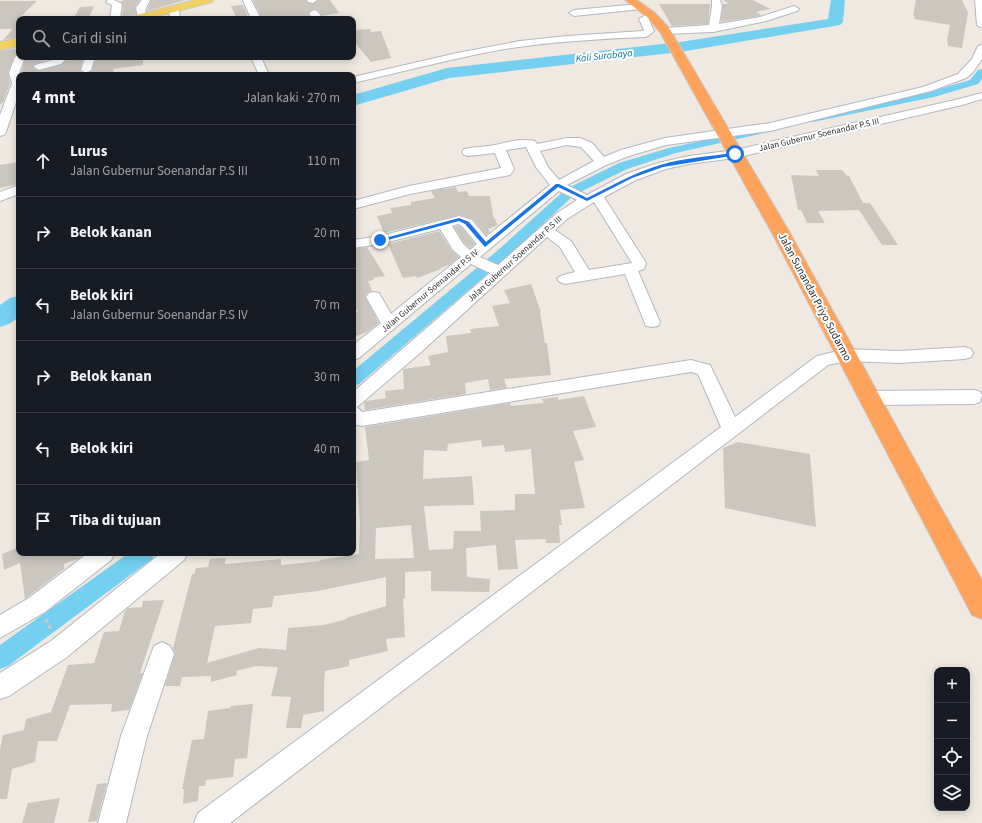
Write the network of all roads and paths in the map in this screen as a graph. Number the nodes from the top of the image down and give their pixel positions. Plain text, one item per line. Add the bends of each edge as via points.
1 (146, 0) edge
2 (208, 0) edge
3 (247, 0) edge
4 (716, 0) edge
5 (980, 0) edge
6 (111, 2) dead end
7 (634, 3) edge
8 (794, 9) dead end
9 (574, 13) dead end
10 (174, 14) edge
11 (115, 16) edge
12 (138, 16) edge
13 (156, 16) edge
14 (255, 16) edge
15 (651, 16) junction
16 (982, 20) edge
17 (982, 25) edge
18 (713, 29) junction
19 (665, 33) junction
20 (16, 43) edge
21 (0, 46) edge
22 (982, 48) edge
23 (19, 60) edge
24 (59, 60) edge
25 (89, 60) edge
26 (257, 60) edge
27 (39, 67) dead end
28 (86, 70) dead end
29 (263, 72) edge
30 (356, 79) edge
31 (16, 80) edge
32 (16, 86) edge
33 (982, 96) edge
34 (900, 99) junction
35 (918, 110) junction
36 (0, 132) edge
37 (724, 135) junction
38 (499, 148) junction
39 (533, 149) junction
40 (468, 152) dead end
41 (734, 152) junction
42 (602, 162) junction
43 (560, 186) junction
44 (16, 190) edge
45 (0, 197) edge
46 (587, 197) junction
47 (356, 204) edge
48 (444, 225) junction
49 (546, 230) junction
50 (356, 244) edge
51 (485, 245) junction
52 (472, 259) junction
53 (630, 269) junction
54 (497, 271) junction
55 (585, 275) junction
56 (565, 279) dead end
57 (374, 297) dead end
58 (652, 322) dead end
59 (390, 325) junction
60 (356, 352) edge
61 (965, 353) dead end
62 (846, 355) junction
63 (974, 397) dead end
64 (868, 398) junction
65 (356, 399) edge
66 (356, 417) edge
67 (731, 429) junction
68 (100, 556) edge
69 (173, 556) edge
70 (982, 606) edge
71 (43, 613) dead end
72 (0, 627) edge
73 (53, 634) dead end
74 (162, 654) dead end
75 (0, 687) edge
76 (112, 823) edge
77 (208, 823) edge

1 - 12 street
2 - 10 main road
3 - 14 street
4 - 18 street
5 - 16 street
6 - 11 street via 117,4
7 - 9 street
7 - 15 highway, Jalan Sunandar Priyo Sudarmo
8 - 18 street via 766,18
10 - 13 main road
15 - 19 highway, Jalan Sunandar Priyo Sudarmo
15 - 30 street via 644,19 649,31 645,34 520,44
16 - 17 street
18 - 19 street
19 - 37 highway, Jalan Sunandar Priyo Sudarmo
20 - 21 main road
22 - 34 street, Jalan Gubernur Soenandar P.S IV via 973,65 962,76
23 - 31 street via 14,73
24 - 27 street
25 - 28 street
26 - 29 street
32 - 36 street
33 - 35 street, Jalan Gubernur Soenandar P.S III
34 - 35 street
34 - 37 street, Jalan Gubernur Soenandar P.S IV
35 - 41 street, Jalan Gubernur Soenandar P.S III
37 - 41 highway, Jalan Sunandar Priyo Sudarmo
37 - 42 street, Jalan Gubernur Soenandar P.S IV via 665,142
38 - 39 street via 527,143 531,144
38 - 40 street
38 - 47 street via 508,169 505,172 409,190
39 - 42 street via 565,142 581,142
39 - 43 street via 537,160
41 - 46 street, Jalan Gubernur Soenandar P.S III via 662,166
41 - 62 highway, Jalan Sunandar Priyo Sudarmo via 781,233
42 - 43 street, Jalan Gubernur Soenandar P.S IV
43 - 46 street
43 - 51 street, Jalan Gubernur Soenandar P.S IV
44 - 45 street
46 - 49 street, Jalan Gubernur Soenandar P.S III
46 - 53 street via 639,262 639,266
48 - 50 street
48 - 51 street via 462,220
48 - 52 street via 458,246
49 - 54 street, Jalan Gubernur Soenandar P.S III
49 - 55 street via 566,244
51 - 52 street, Jalan Gubernur Soenandar P.S IV
52 - 54 street
52 - 59 street, Jalan Gubernur Soenandar P.S IV
53 - 55 street
53 - 58 street
54 - 65 street, Jalan Gubernur Soenandar P.S III
55 - 56 street
57 - 59 street
59 - 60 street, Jalan Gubernur Soenandar P.S IV
61 - 62 street via 899,357
62 - 64 highway, Jalan Sunandar Priyo Sudarmo
62 - 67 street via 823,360
63 - 64 street
64 - 70 highway, Jalan Sunandar Priyo Sudarmo
66 - 67 street via 362,419 691,366 704,369
67 - 77 street
68 - 72 street via 37,605
69 - 75 street via 59,648
71 - 73 path
74 - 76 street via 134,736

